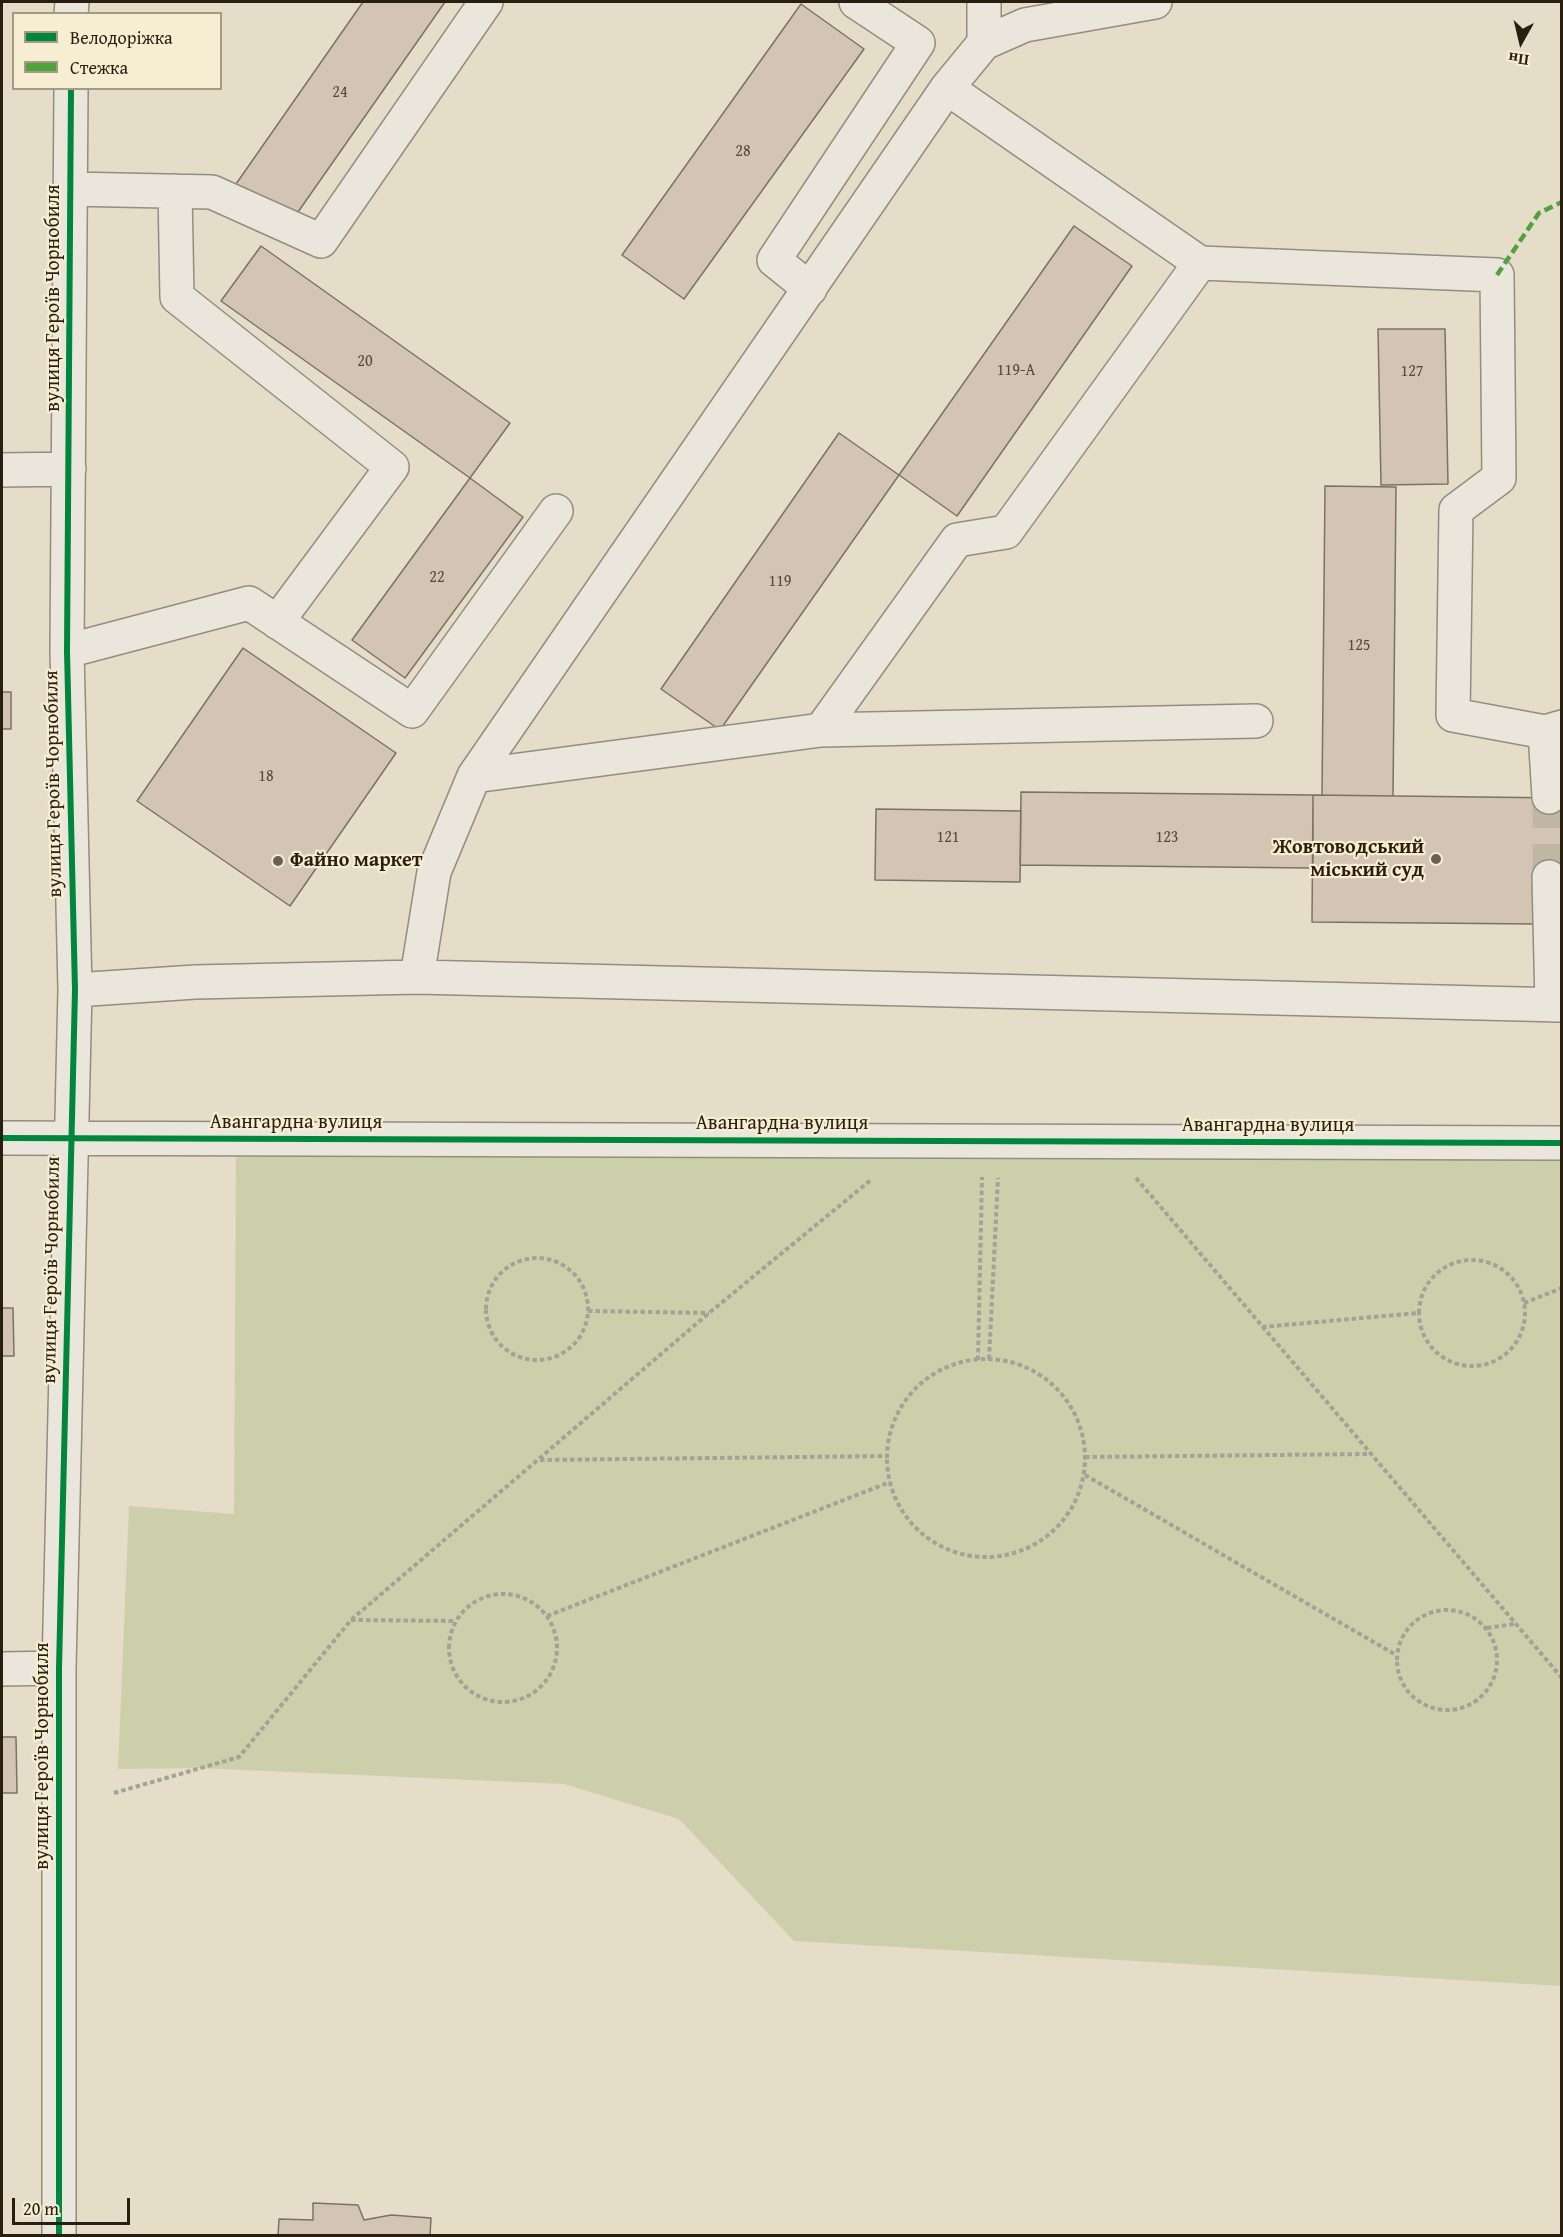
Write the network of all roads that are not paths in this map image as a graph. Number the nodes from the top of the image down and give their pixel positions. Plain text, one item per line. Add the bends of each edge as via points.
1 (486, 2) edge
2 (856, 2) edge
3 (984, 2) edge
4 (1155, 2) edge
5 (984, 43) junction
6 (947, 88) junction
7 (71, 90) edge
8 (71, 189) junction
9 (175, 191) junction
10 (1200, 263) junction
11 (810, 289) junction
12 (69, 469) junction
13 (2, 470) edge
14 (556, 510) dead end
15 (277, 622) junction
16 (67, 651) junction
17 (1256, 721) dead end
18 (1553, 729) edge
19 (821, 730) junction
20 (474, 776) junction
21 (1549, 797) tunnel mouth
22 (1549, 877) tunnel mouth
23 (417, 977) junction
24 (75, 990) junction
25 (1557, 1005) edge
26 (2, 1138) edge
27 (71, 1138) junction
28 (1562, 1143) edge
29 (59, 1668) junction
30 (2, 1669) edge
31 (59, 2235) edge

1 - 9 street via 321,241 212,192
2 - 11 street via 918,43 774,260
3 - 5 street
4 - 5 street via 1025,25
5 - 6 street
6 - 10 street
6 - 11 street
7 - 8 street, вулиця Героїв Чорнобиля
8 - 9 street
8 - 12 street, вулиця Героїв Чорнобиля
9 - 15 street via 177,297 392,467
10 - 18 street via 1497,275 1499,478 1456,510 1453,715
10 - 19 street via 1006,532 957,540
11 - 20 street
12 - 13 street
12 - 16 street, вулиця Героїв Чорнобиля
14 - 15 street via 412,711
15 - 16 street via 249,603
16 - 24 street, вулиця Героїв Чорнобиля
17 - 19 street
18 - 21 street
19 - 20 street
20 - 23 street via 434,872
22 - 25 street
23 - 24 street via 195,982
23 - 25 street
24 - 27 street, вулиця Героїв Чорнобиля
26 - 27 street, Авангардна вулиця
27 - 28 street, Авангардна вулиця
27 - 29 street, вулиця Героїв Чорнобиля
29 - 30 street
29 - 31 street, вулиця Героїв Чорнобиля

